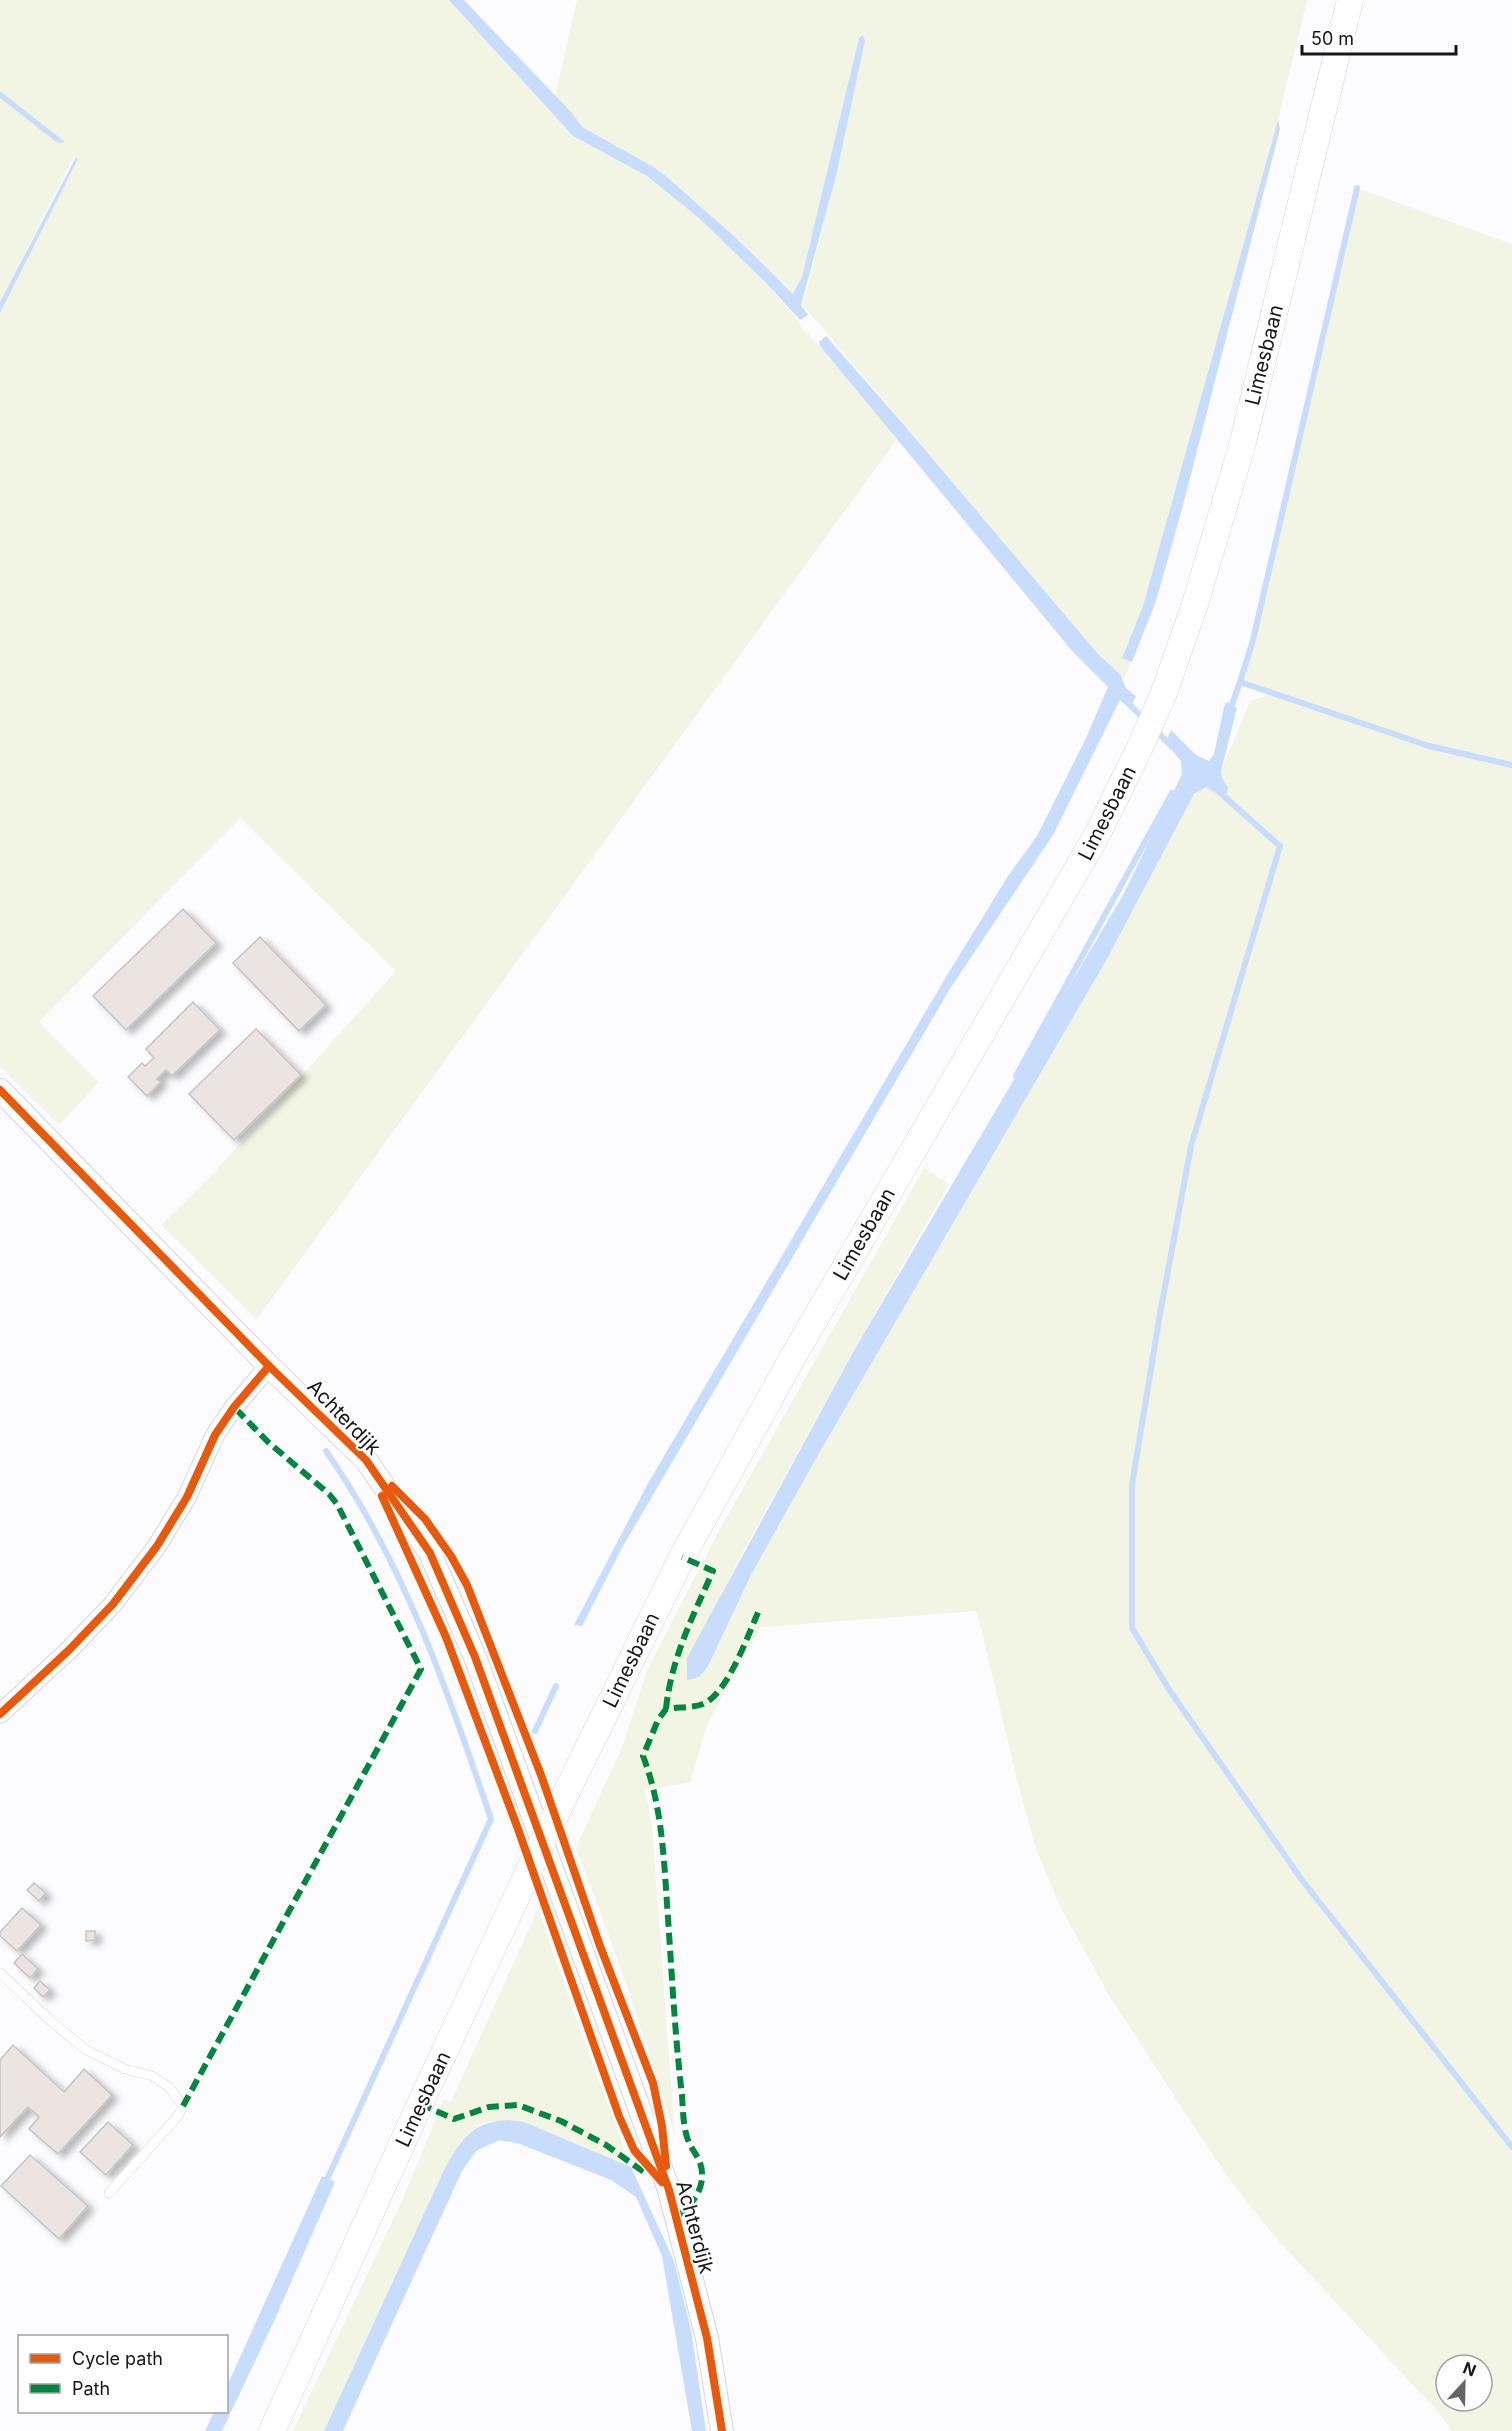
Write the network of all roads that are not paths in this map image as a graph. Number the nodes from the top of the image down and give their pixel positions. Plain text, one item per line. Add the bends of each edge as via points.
1 (1350, 0) edge
2 (0, 1090) edge
3 (269, 1366) junction
4 (0, 1714) edge
5 (0, 1973) edge
6 (109, 2193) dead end
7 (272, 2431) edge
8 (722, 2431) edge

1 - 7 main road, Limesbaan, bridge via 1243,442 1196,601 1141,745 1097,836 794,1355 682,1557 523,1883
2 - 3 street, Achterdijk
3 - 4 street via 215,1435 187,1497 157,1546 113,1604
3 - 8 street, Achterdijk via 366,1460 430,1553 475,1657 669,2190 707,2338
5 - 6 lane via 86,2050 125,2069 152,2076 169,2087 183,2106

